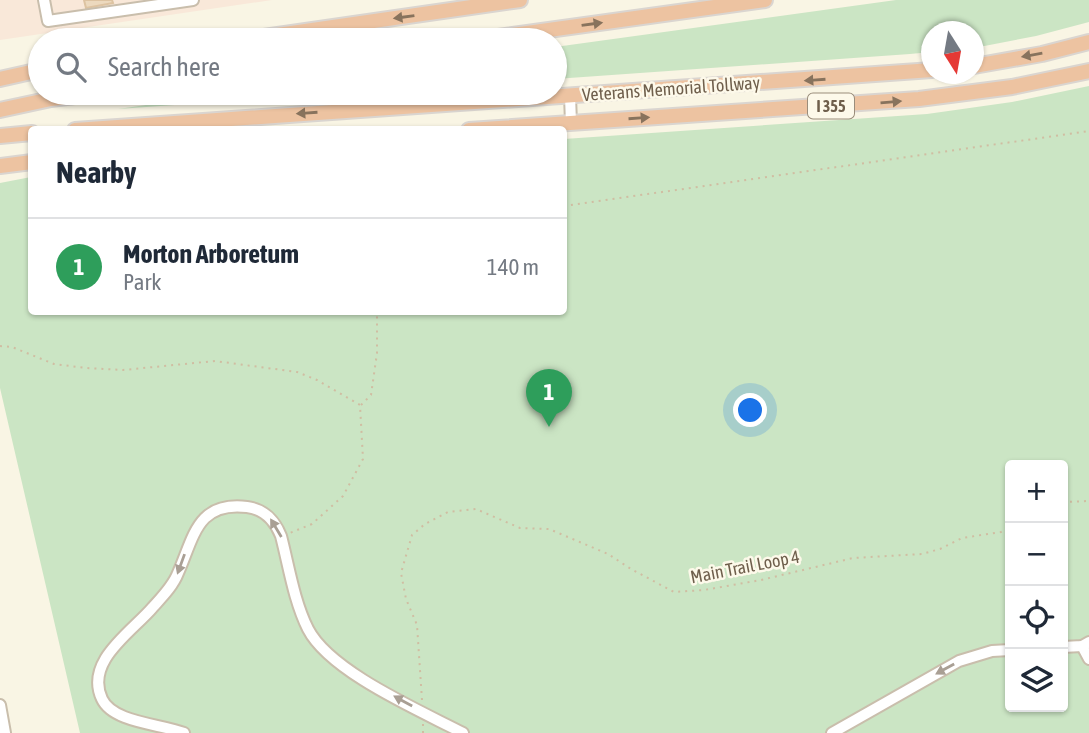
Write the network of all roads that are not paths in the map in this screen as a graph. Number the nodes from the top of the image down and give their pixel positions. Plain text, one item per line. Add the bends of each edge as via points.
1 (44, 0) edge
2 (193, 0) edge
3 (520, 0) edge
4 (765, 0) edge
5 (325, 28) edge
6 (563, 28) edge
7 (1089, 42) edge
8 (984, 64) edge
9 (921, 71) edge
10 (1089, 71) edge
11 (28, 73) edge
12 (0, 79) edge
13 (567, 96) edge
14 (570, 96) junction
15 (29, 105) edge
16 (439, 105) edge
17 (0, 110) edge
18 (571, 123) junction
19 (133, 126) edge
20 (527, 126) edge
21 (28, 133) edge
22 (0, 136) edge
23 (28, 162) edge
24 (0, 166) edge
25 (1085, 644) edge
26 (1005, 650) edge
27 (1089, 659) edge
28 (0, 705) edge
29 (5, 733) edge
30 (184, 733) edge
31 (463, 733) edge
32 (832, 733) edge

1 - 2 lane via 48,21
3 -> 5 highway
6 -> 4 highway
7 -> 8 highway
9 -> 14 highway, Veterans Memorial Tollway / I 355
18 -> 10 highway, Veterans Memorial Tollway / I 355 via 951,96
11 - 12 highway
14 -> 13 highway, Veterans Memorial Tollway / I 355
14 - 18 lane
15 - 17 highway
16 -> 19 highway, Veterans Memorial Tollway / I 355
18 - 20 highway, Veterans Memorial Tollway / I 355
21 - 22 highway
23 - 24 highway
25 - 27 lane
26 -> 32 lane via 959,661
28 - 29 lane
31 -> 30 lane via 341,665 314,638 301,611 281,536 268,515 251,507 228,507 209,514 194,532 172,585 105,660 99,685 111,710

